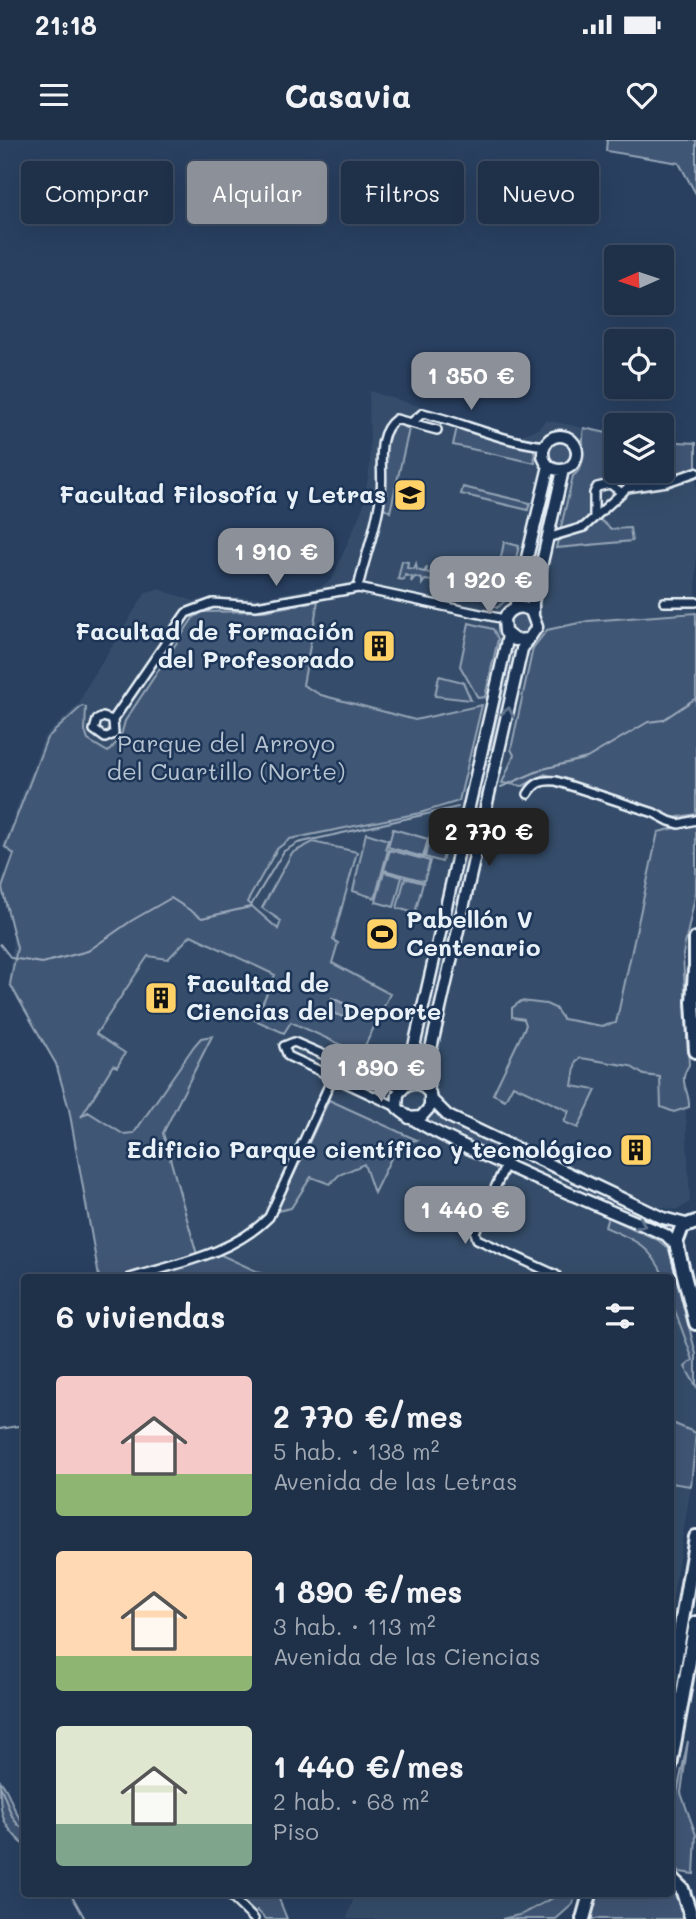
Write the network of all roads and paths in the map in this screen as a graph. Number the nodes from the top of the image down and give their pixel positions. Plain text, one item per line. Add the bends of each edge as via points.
1 (412, 422) junction
2 (437, 430) dead end
3 (545, 446) junction
4 (549, 466) junction
5 (563, 470) junction
6 (696, 472) edge
7 (622, 493) junction
8 (594, 518) junction
9 (547, 538) junction
10 (358, 588) junction
11 (664, 601) dead end
12 (696, 602) edge
13 (515, 608) junction
14 (533, 614) junction
15 (504, 619) junction
16 (508, 636) junction
17 (528, 639) junction
18 (113, 720) dead end
19 (482, 754) junction
20 (498, 757) junction
21 (528, 794) dead end
22 (696, 820) edge
23 (696, 939) edge
24 (695, 970) edge
25 (696, 979) edge
26 (696, 1051) edge
27 (347, 1066) junction
28 (333, 1077) junction
29 (403, 1087) junction
30 (429, 1095) junction
31 (397, 1107) junction
32 (409, 1118) junction
33 (506, 1164) junction
34 (691, 1223) edge
35 (678, 1250) junction
36 (695, 1259) edge
37 (143, 1274) edge
38 (542, 1274) edge
39 (696, 1323) edge
40 (696, 1537) edge
41 (696, 1623) edge
42 (674, 1667) edge
43 (674, 1744) edge
44 (674, 1881) edge
45 (231, 1897) edge
46 (589, 1897) edge
47 (581, 1917) edge
48 (693, 1917) edge
49 (254, 1919) edge

1 - 2 street
1 - 3 street via 423,413 510,442
1 - 10 street via 396,419 386,426 382,438 381,492
3 - 4 main road via 543,457
3 - 5 main road via 559,436 573,443 575,460
4 - 5 main road
4 - 13 main road
5 - 9 main road
6 - 7 street
7 - 8 street
7 - 8 street via 610,484 597,487
8 - 9 street via 584,527
9 - 14 main road
10 - 15 street
10 - 18 street via 256,606 198,606 186,613
11 - 12 street
13 - 14 main road
13 - 15 main road
14 - 17 main road via 537,627
15 - 16 main road
16 - 17 main road via 517,641
16 - 19 main road
20 -> 17 main road
19 - 20 street
19 - 29 main road
20 - 30 main road via 428,1062
21 - 22 street via 533,785 556,781 669,821
23 - 24 highway
24 - 25 highway
24 - 26 highway
27 - 28 street
27 - 28 street via 294,1042 285,1044 288,1056
27 - 29 street
28 - 31 street
28 - 37 street via 268,1217 251,1234 218,1251
29 - 30 main road via 417,1084
29 - 31 main road
30 - 32 main road via 424,1115
30 - 34 main road via 449,1116 663,1219
31 - 32 main road
32 - 33 main road
33 -> 35 main road via 666,1235
33 - 38 street via 475,1232 477,1239
34 - 35 highway via 677,1233
35 - 36 highway
35 - 39 highway
40 - 42 highway
41 - 43 highway
44 - 48 highway
45 - 49 street
46 - 47 highway

